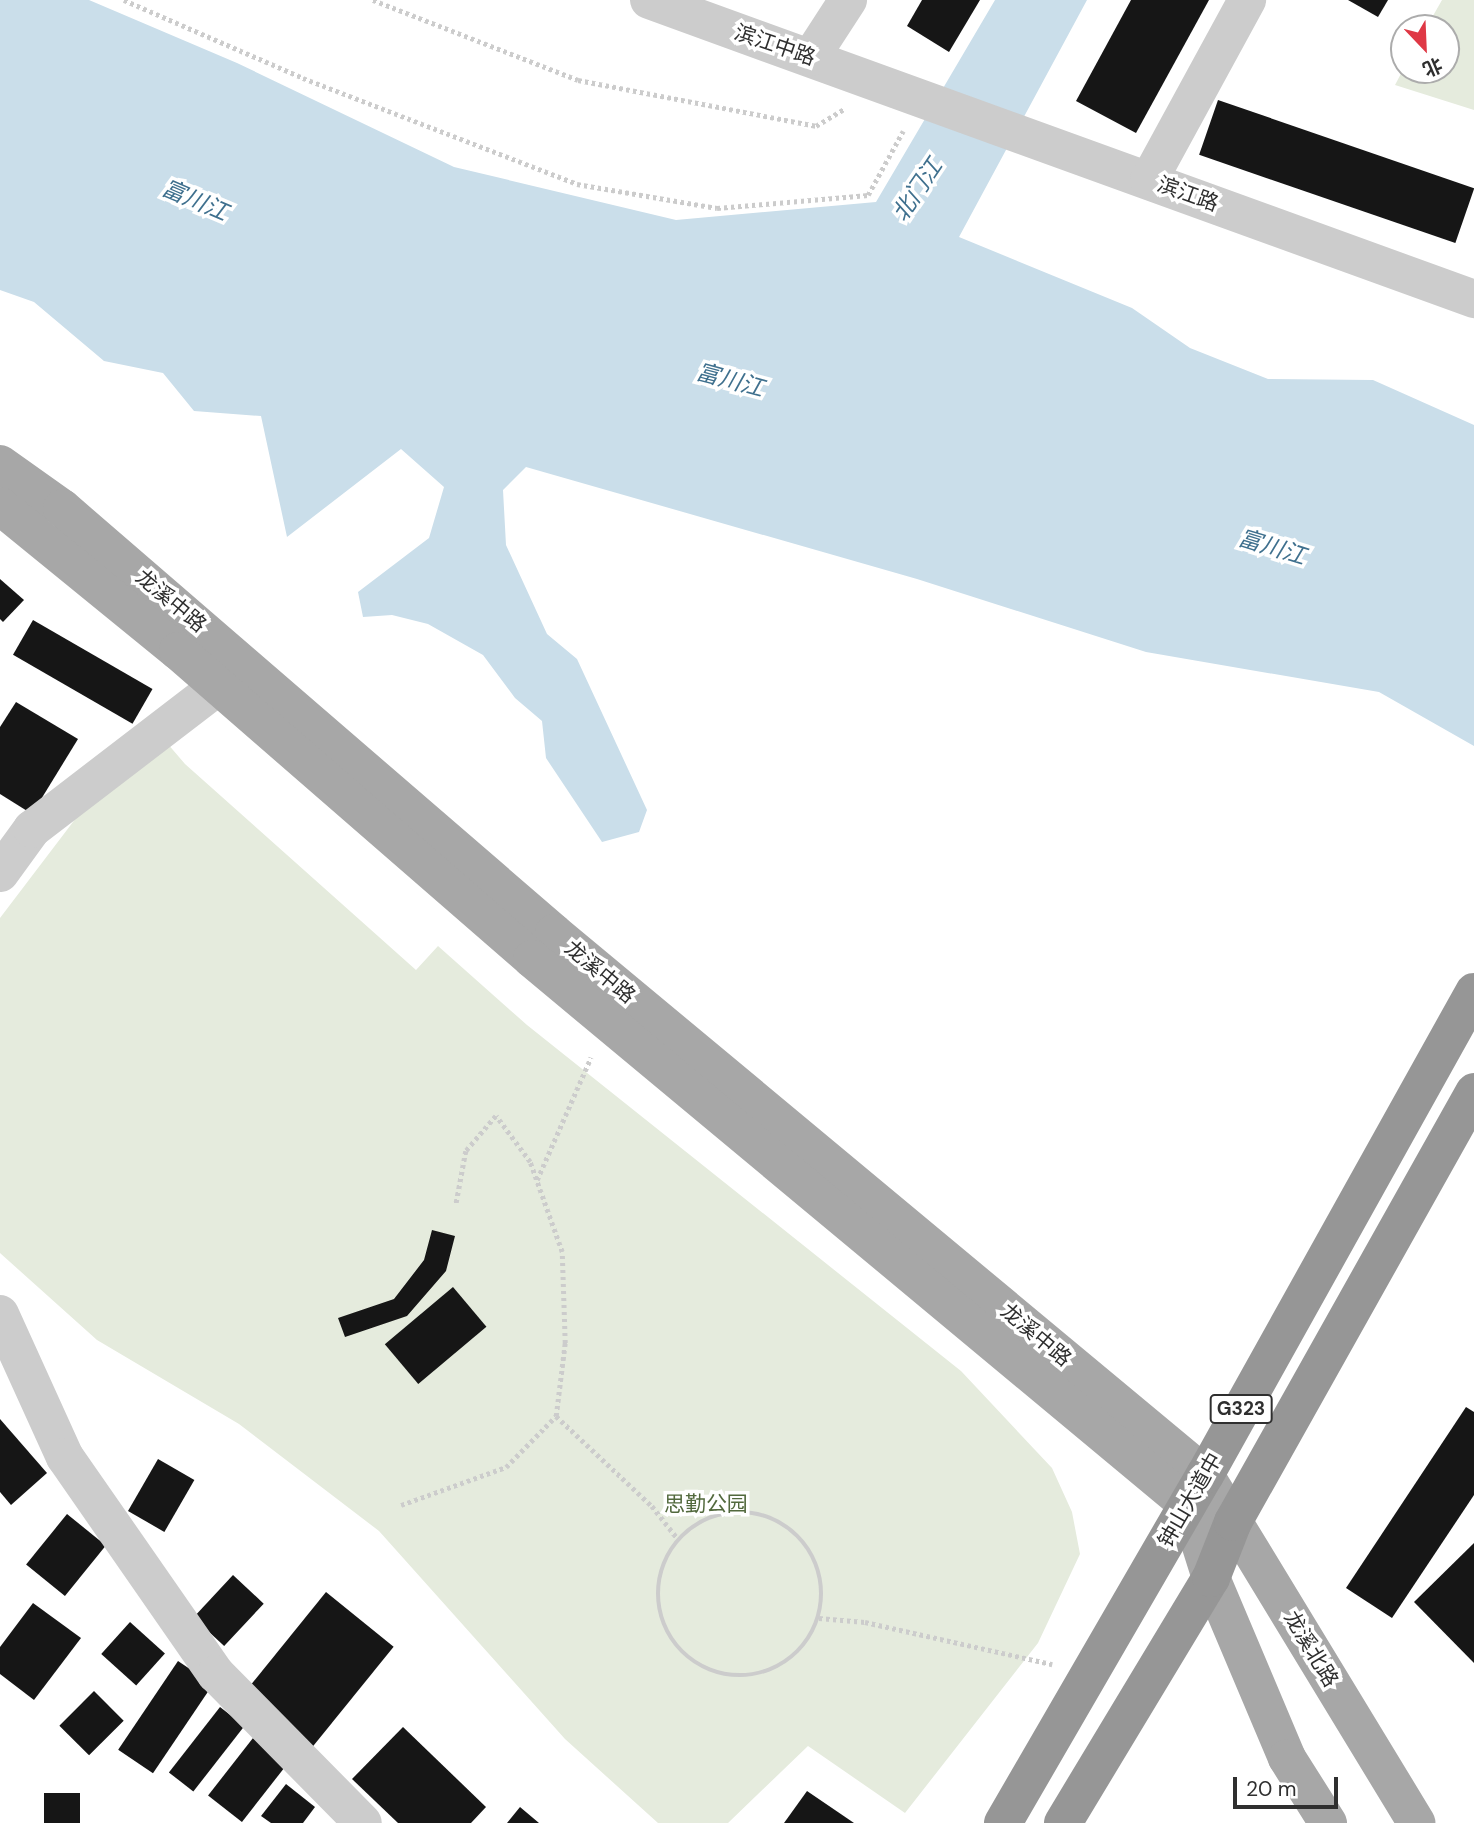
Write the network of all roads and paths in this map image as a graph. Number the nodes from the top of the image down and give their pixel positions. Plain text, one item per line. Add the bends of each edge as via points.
1 (124, 0) edge
2 (373, 0) edge
3 (649, 0) edge
4 (848, 0) edge
5 (1247, 0) edge
6 (811, 57) junction
7 (904, 90) junction
8 (1149, 180) junction
9 (1474, 299) edge
10 (0, 464) edge
11 (0, 506) edge
12 (231, 675) junction
13 (0, 873) edge
14 (1474, 992) edge
15 (606, 1021) junction
16 (1474, 1093) edge
17 (536, 1181) junction
18 (456, 1205) dead end
19 (0, 1314) edge
20 (556, 1416) junction
21 (1196, 1490) junction
22 (401, 1505) dead end
23 (1233, 1522) junction
24 (678, 1539) junction
25 (1211, 1578) junction
26 (819, 1618) junction
27 (1090, 1672) junction
28 (363, 1823) edge
29 (1003, 1823) edge
30 (1063, 1823) edge
31 (1328, 1823) edge
32 (1417, 1823) edge

1 - 7 path via 303,78 577,184 717,208 868,195
2 - 7 path via 578,80 816,126
3 - 6 street, 滨江中路
4 - 6 street
5 - 8 street
6 - 7 street, 滨江中路
7 - 8 street, 滨江路
8 - 9 street, 滨江路
10 - 12 main road, 龙溪中路 via 62,508
11 - 12 main road, 龙溪中路
12 - 13 street via 32,829
12 - 15 main road, 龙溪中路
12 - 21 main road, 龙溪中路 via 554,933
14 - 21 highway, 钟山大道中 / G323
15 - 17 path
15 - 21 main road, 龙溪中路
16 - 23 highway, G323
17 - 18 path via 530,1162 495,1116 466,1151
17 - 20 path via 562,1252 565,1343
19 - 28 street via 65,1457 216,1674
20 - 22 path via 506,1467
20 - 24 path via 652,1506
21 - 23 main road, 龙溪北路
21 - 25 main road
21 - 27 highway, 钟山大道中 / G323
23 - 25 highway, G323
23 - 32 main road, 龙溪北路
24 - 26 path via 695,1524 738,1511 780,1522 812,1553 822,1596
24 - 26 path via 665,1557 657,1598 669,1637 699,1666 740,1676 780,1666 810,1637
25 - 30 highway, G323
25 - 31 main road via 1287,1758
26 - 27 path via 865,1622
27 - 29 highway, 钟山大道中 / G323

